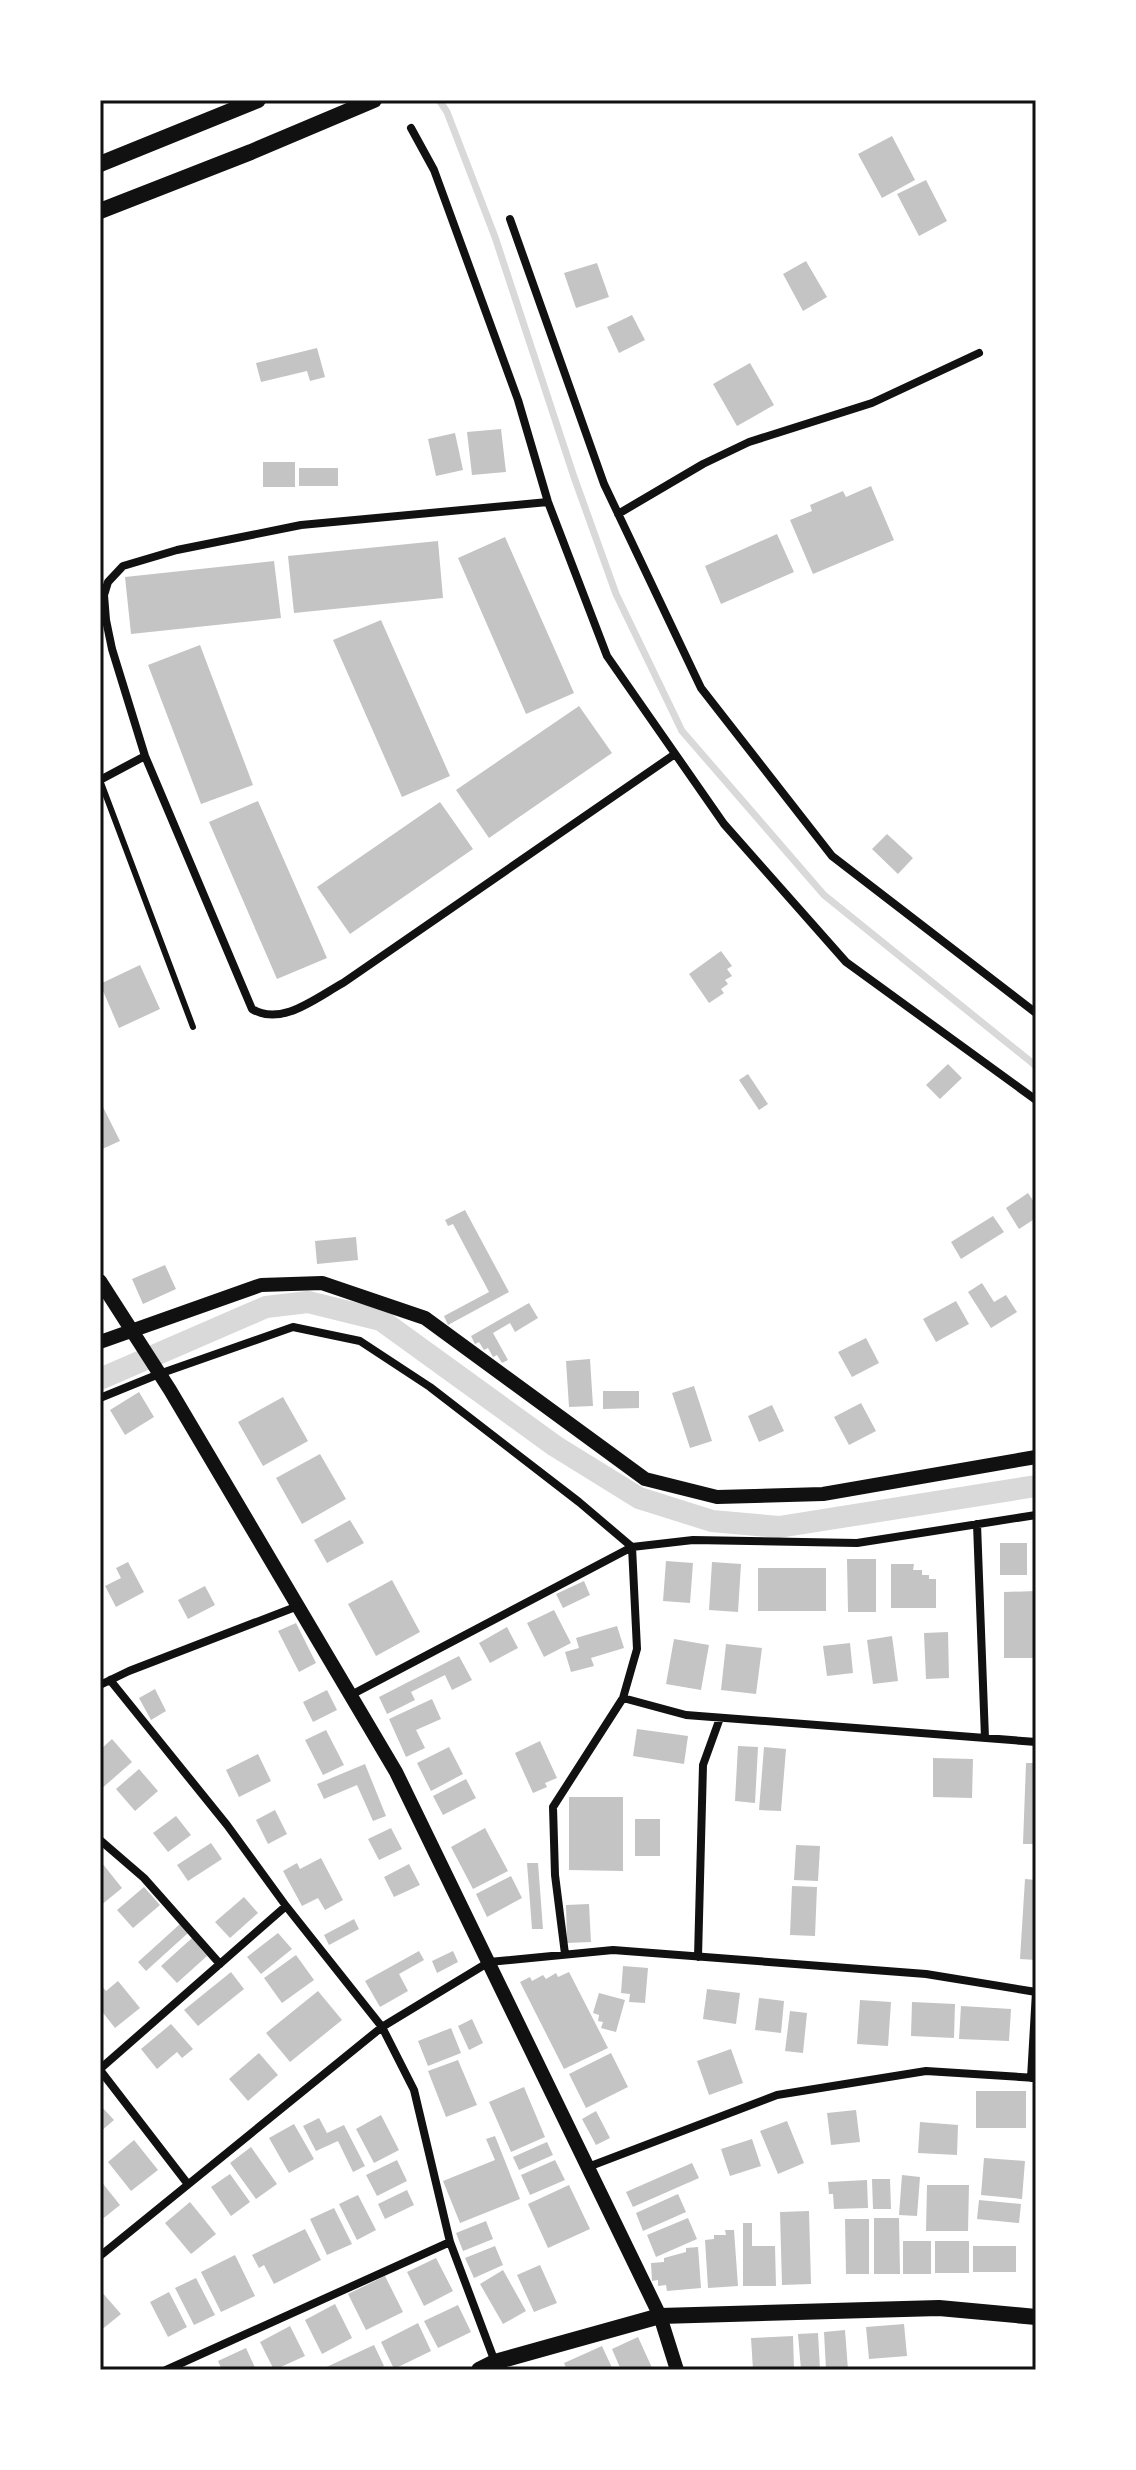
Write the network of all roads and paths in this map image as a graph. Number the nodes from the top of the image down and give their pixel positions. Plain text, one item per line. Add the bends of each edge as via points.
1 (258, 100) edge
2 (374, 100) edge
3 (411, 128) dead end
4 (100, 164) edge
5 (100, 211) edge
6 (510, 219) dead end
7 (979, 353) dead end
8 (548, 502) junction
9 (618, 514) junction
10 (675, 754) junction
11 (145, 756) junction
12 (100, 780) edge
13 (1036, 1013) edge
14 (193, 1027) dead end
15 (1036, 1100) edge
16 (100, 1281) edge
17 (130, 1330) junction
18 (100, 1342) edge
19 (159, 1374) junction
20 (100, 1398) edge
21 (1036, 1457) edge
22 (1036, 1515) edge
23 (977, 1524) junction
24 (632, 1547) junction
25 (298, 1606) junction
26 (110, 1680) junction
27 (100, 1685) edge
28 (351, 1695) junction
29 (623, 1698) junction
30 (720, 1718) junction
31 (985, 1738) junction
32 (1036, 1742) edge
33 (100, 1840) edge
34 (286, 1906) junction
35 (565, 1954) junction
36 (698, 1957) junction
37 (489, 1962) junction
38 (220, 1964) junction
39 (1036, 1992) edge
40 (382, 2027) junction
41 (100, 2069) edge
42 (1034, 2078) edge
43 (588, 2167) junction
44 (187, 2183) junction
45 (450, 2242) junction
46 (100, 2256) edge
47 (660, 2316) junction
48 (1036, 2317) edge
49 (495, 2362) junction
50 (166, 2370) edge
51 (479, 2370) edge
52 (677, 2370) edge

1 - 4 main road
2 - 5 main road
3 - 8 street via 434,170 508,371
6 - 9 street
7 - 9 street via 872,403 749,442
8 - 10 street via 607,656
8 - 11 street via 301,525 123,566 108,582 106,620
9 - 13 street via 701,688 832,856
10 - 11 street via 343,983 276,1016 252,1009
10 - 15 street via 724,824 846,962
11 - 12 street
12 - 14 lane
16 - 17 street
17 - 18 street
17 - 19 street
17 - 21 street via 261,1285 322,1283 425,1318 645,1479 717,1497 823,1494
19 - 20 street
19 - 24 street via 293,1327 360,1341 430,1387
19 - 25 street
22 - 23 street
23 - 24 street via 857,1543 693,1540
23 - 31 street
24 - 28 street
24 - 29 street via 637,1649
25 - 26 street
25 - 28 street
26 - 27 street
26 - 34 street
28 - 37 street via 396,1772
29 - 30 street
29 - 35 street via 553,1807
30 - 31 street
30 - 36 street via 703,1765
31 - 32 street
33 - 38 street via 144,1878
34 - 38 street
34 - 40 street
35 - 36 street via 613,1950
35 - 37 street
36 - 39 street via 926,1974
37 - 40 street
37 - 43 street
38 - 41 street
39 - 42 street
40 - 44 street
40 - 45 street via 414,2090
41 - 44 street
42 - 43 street via 926,2071 777,2095
43 - 47 street
44 - 46 street
45 - 49 street
45 - 50 street
47 - 48 main road via 939,2308
47 - 49 main road
47 - 52 street
49 - 51 main road

